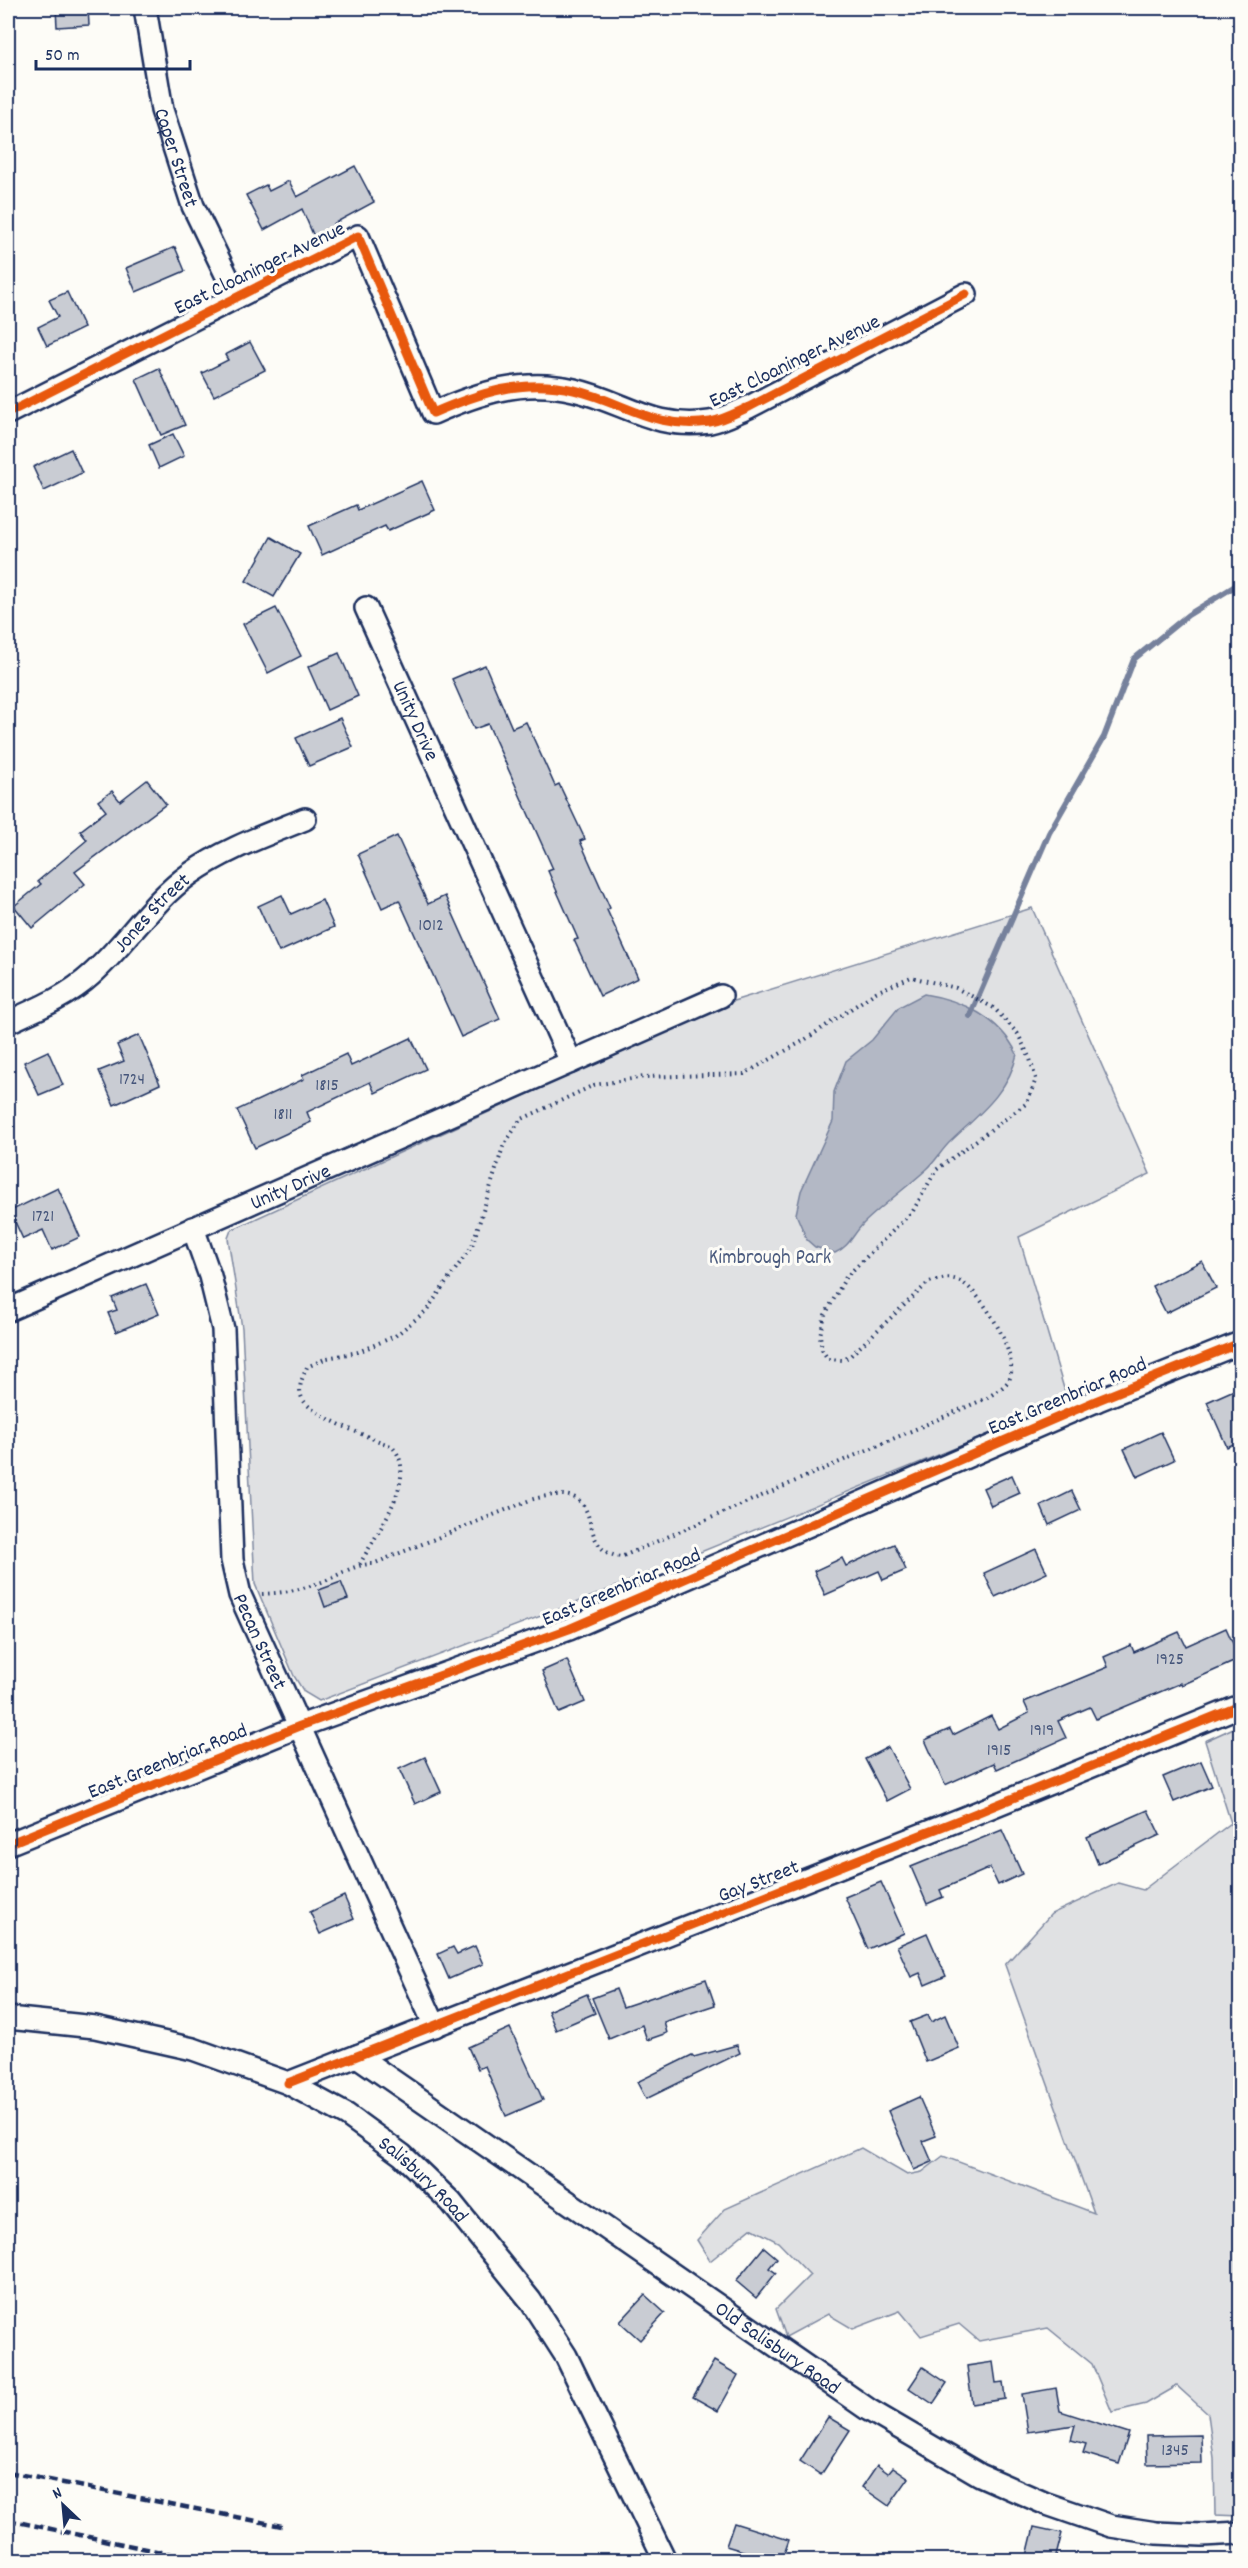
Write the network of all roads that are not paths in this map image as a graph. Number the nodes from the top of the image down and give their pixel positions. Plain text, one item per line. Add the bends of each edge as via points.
1 (145, 8) edge
2 (966, 294) dead end
3 (237, 297) junction
4 (8, 413) edge
5 (366, 608) dead end
6 (305, 819) dead end
7 (721, 996) dead end
8 (8, 1022) edge
9 (572, 1062) junction
10 (194, 1228) junction
11 (8, 1310) edge
12 (1240, 1343) edge
13 (1240, 1706) edge
14 (300, 1726) junction
15 (8, 1844) edge
16 (8, 2018) edge
17 (435, 2026) junction
18 (357, 2056) junction
19 (288, 2084) junction
20 (1240, 2533) edge
21 (665, 2560) edge

1 - 3 street, Caper Street via 162,110 193,206
2 - 3 street, East Cloaninger Avenue via 749,407 712,422 662,423 574,390 526,386 478,394 433,413 358,236
3 - 4 street, East Cloaninger Avenue
5 - 9 street, Unity Drive
6 - 8 street, Jones Street via 223,854 190,874 155,904 91,975 68,993
7 - 9 street, Unity Drive
9 - 10 street, Unity Drive
10 - 11 street, Unity Drive
10 - 14 street, Pecan Street via 223,1329 232,1560 240,1595
12 - 14 street, East Greenbriar Road via 1098,1400 568,1629
13 - 17 street, Gay Street
14 - 15 street, East Greenbriar Road
14 - 17 street, Pecan Street
16 - 19 street, Salisbury Road via 95,2027 193,2049
17 - 18 street, Gay Street
18 - 19 street, Gay Street
18 - 20 street, Old Salisbury Road via 869,2410 980,2475 1110,2526 1156,2533
19 - 21 street, Salisbury Road via 347,2115 402,2155 451,2202 530,2300 566,2356

